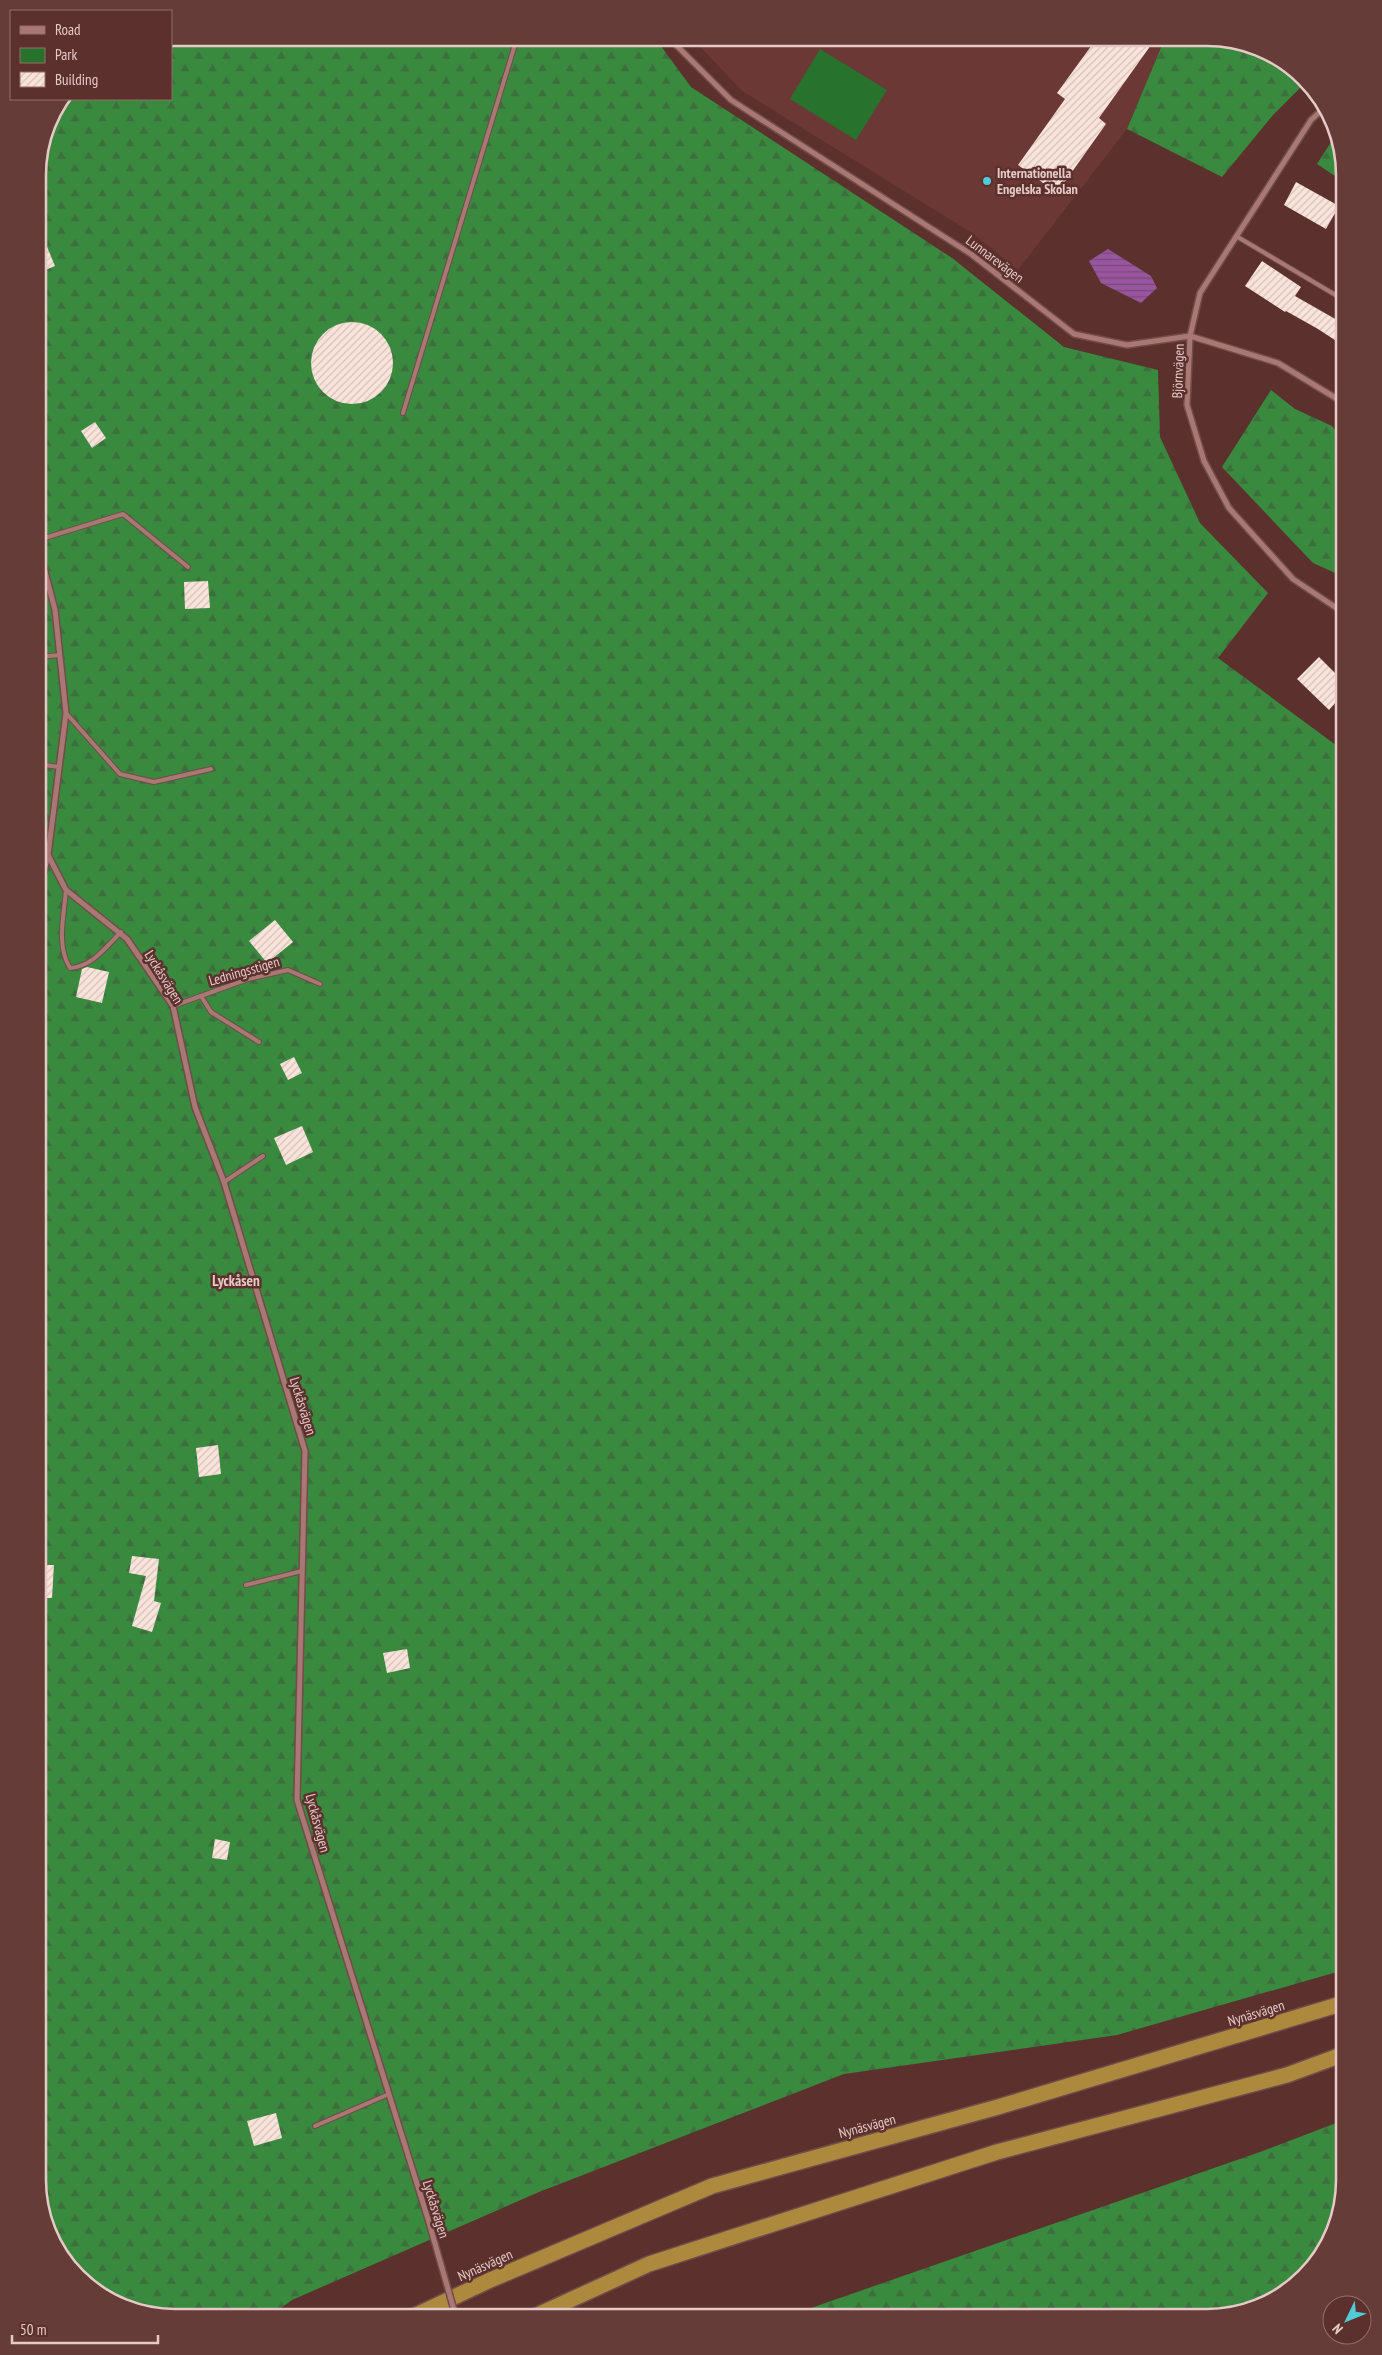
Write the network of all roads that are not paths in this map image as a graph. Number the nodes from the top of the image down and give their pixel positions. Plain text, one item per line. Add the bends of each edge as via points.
1 (514, 47) edge
2 (678, 47) edge
3 (1319, 113) edge
4 (1236, 236) junction
5 (1336, 295) edge
6 (1190, 336) junction
7 (1336, 399) edge
8 (403, 412) dead end
9 (47, 537) edge
10 (188, 567) dead end
11 (47, 577) edge
12 (1336, 608) edge
13 (60, 655) junction
14 (47, 656) edge
15 (66, 713) junction
16 (47, 765) edge
17 (60, 767) junction
18 (211, 769) dead end
19 (48, 855) junction
20 (47, 861) edge
21 (66, 890) junction
22 (121, 932) junction
23 (320, 984) dead end
24 (201, 996) junction
25 (173, 1006) junction
26 (259, 1042) dead end
27 (264, 1156) dead end
28 (224, 1182) junction
29 (302, 1572) junction
30 (246, 1585) dead end
31 (1336, 2005) edge
32 (1336, 2057) edge
33 (389, 2094) junction
34 (315, 2126) dead end
35 (430, 2308) edge
36 (454, 2308) edge
37 (552, 2308) edge

1 - 8 lane
2 - 6 street, Lunnarevägen via 731,100 971,254 1074,334 1127,345
3 - 4 street, Björnvägen via 1311,120
4 - 5 lane
4 - 6 street, Björnvägen via 1200,293
6 - 7 street, Lunnarevägen via 1278,363
6 - 12 street, Björnvägen via 1187,405 1204,461 1229,508 1293,579
9 - 10 lane via 124,514
11 - 13 street via 56,610
13 - 14 lane
13 - 15 street
15 - 17 street
15 - 18 lane via 120,774 154,782
16 - 17 lane
17 - 19 street
19 - 20 street
19 - 21 street, Lyckåsvägen
21 - 22 street, Lyckåsvägen
21 - 22 lane via 62,943 63,956 70,968 95,959
22 - 25 street, Lyckåsvägen
23 - 24 lane, Ledningsstigen via 288,970 248,979
24 - 25 lane, Ledningsstigen
24 - 26 lane via 211,1012
25 - 28 street, Lyckåsvägen via 195,1107
27 - 28 lane
28 - 29 street, Lyckåsvägen via 305,1451
29 - 30 lane
29 - 33 street, Lyckåsvägen via 297,1800
31 - 35 highway, Nynäsvägen via 998,2107 712,2186
32 - 37 highway via 1287,2075 997,2152 649,2264
33 - 34 lane
33 - 36 street, Lyckåsvägen, bridge

